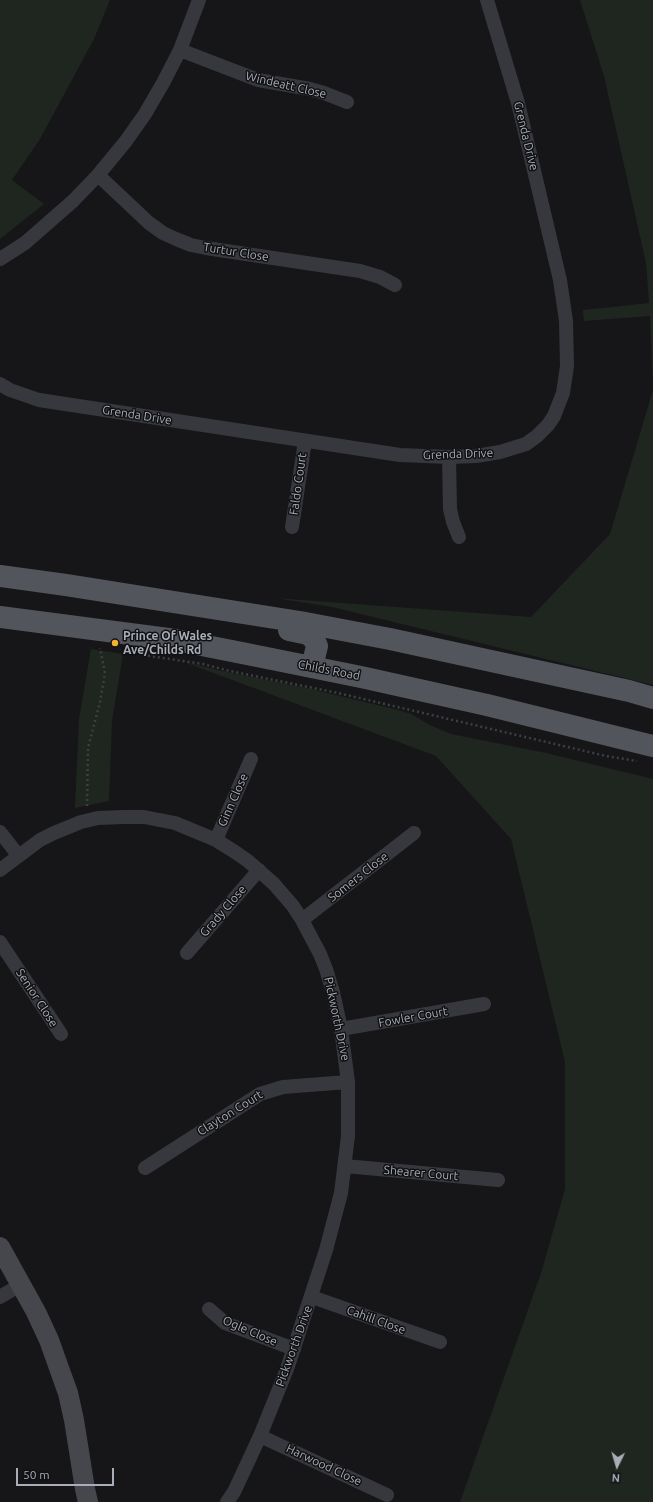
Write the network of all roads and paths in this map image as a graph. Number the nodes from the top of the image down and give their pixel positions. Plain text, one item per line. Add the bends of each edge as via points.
1 (199, 0) edge
2 (487, 0) edge
3 (180, 50) junction
4 (347, 102) dead end
5 (98, 175) junction
6 (0, 259) edge
7 (396, 285) dead end
8 (0, 384) edge
9 (305, 441) junction
10 (448, 457) junction
11 (292, 527) dead end
12 (459, 537) dead end
13 (0, 576) edge
14 (126, 594) junction
15 (0, 617) edge
16 (108, 649) dead end
17 (139, 654) dead end
18 (312, 667) junction
19 (653, 698) edge
20 (653, 746) edge
21 (251, 759) dead end
22 (637, 761) dead end
23 (87, 806) dead end
24 (0, 832) edge
25 (414, 833) dead end
26 (216, 840) junction
27 (18, 855) junction
28 (0, 870) edge
29 (259, 870) junction
30 (302, 920) junction
31 (0, 942) edge
32 (187, 953) dead end
33 (484, 1004) dead end
34 (342, 1029) junction
35 (61, 1034) dead end
36 (348, 1082) junction
37 (345, 1166) junction
38 (145, 1168) dead end
39 (498, 1180) dead end
40 (0, 1247) edge
41 (22, 1284) junction
42 (0, 1296) edge
43 (312, 1297) junction
44 (209, 1309) dead end
45 (440, 1342) dead end
46 (294, 1349) junction
47 (260, 1436) junction
48 (387, 1495) dead end
49 (85, 1498) edge
50 (227, 1502) edge

1 - 3 street
2 - 10 street, Grenda Drive via 518,103 560,280 566,321 567,366 559,405 548,425 537,436 526,444 500,452
3 - 4 street, Windeatt Close via 258,80 310,89
3 - 5 street via 145,114
5 - 6 street via 51,221
5 - 7 street, Turtur Close via 149,223 181,241 206,248 360,271
8 - 9 street, Grenda Drive via 39,400
9 - 10 street, Grenda Drive via 400,455
9 - 11 street, Faldo Court
10 - 12 street via 450,509
13 - 14 main road
14 - 18 main road via 162,606 308,634 317,646
14 - 19 main road via 268,616 390,639
15 - 18 main road, Childs Road via 176,640
16 - 23 path via 100,648 105,673 88,748
17 - 22 path via 203,664 230,672 338,693
18 - 20 main road, Childs Road via 488,705
21 - 26 street, Ginn Close
24 - 27 street
25 - 30 street, Somers Close
26 - 27 street, Pickworth Drive via 189,828 144,817 98,818 54,833
26 - 29 street, Pickworth Drive
27 - 28 street, Pickworth Drive
29 - 30 street, Pickworth Drive via 283,894
29 - 32 street, Grady Close
30 - 34 street, Pickworth Drive via 326,969
31 - 35 street, Senior Close
33 - 34 street, Fowler Court
34 - 36 street, Pickworth Drive
36 - 37 street, Pickworth Drive
36 - 38 street, Clayton Court via 283,1087 260,1094
37 - 39 street, Shearer Court
37 - 43 street, Pickworth Drive via 335,1219
40 - 41 street
41 - 42 street
41 - 49 street via 49,1340 68,1393
43 - 45 street, Cahill Close
43 - 46 street, Pickworth Drive
44 - 46 street, Ogle Close via 225,1323
46 - 47 street, Pickworth Drive
47 - 48 street, Harwood Close
47 - 50 street, Pickworth Drive

